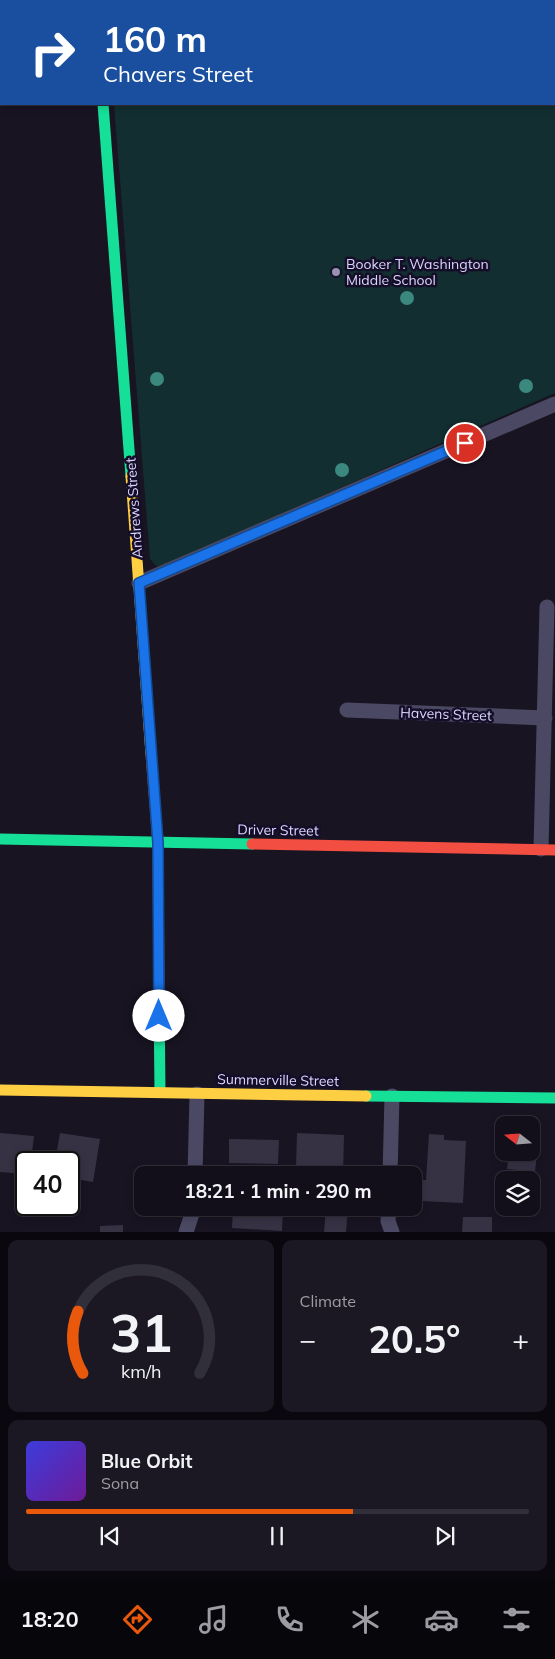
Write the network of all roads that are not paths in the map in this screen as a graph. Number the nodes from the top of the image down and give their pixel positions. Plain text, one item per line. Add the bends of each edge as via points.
1 (103, 105) edge
2 (555, 404) edge
3 (139, 583) junction
4 (547, 607) dead end
5 (347, 710) dead end
6 (545, 718) junction
7 (0, 839) edge
8 (158, 843) junction
9 (548, 850) edge
10 (0, 1090) edge
11 (160, 1092) junction
12 (197, 1094) junction
13 (392, 1096) junction
14 (555, 1098) edge
15 (195, 1166) edge
16 (390, 1166) edge
17 (191, 1216) edge
18 (388, 1216) edge
19 (186, 1232) edge
20 (392, 1232) edge

1 - 3 street, Andrews Street
2 - 3 street
3 - 8 street, Andrews Street
4 - 6 street
5 - 6 street, Havens Street
6 - 9 street
7 - 8 street, Driver Street
8 - 9 street, Driver Street
8 - 11 street, Andrews Street
10 - 11 street, Summerville Street
11 - 12 street, Summerville Street
12 - 13 street, Summerville Street
12 - 15 street
13 - 14 street, Summerville Street
13 - 16 street
17 - 19 street
18 - 20 street

